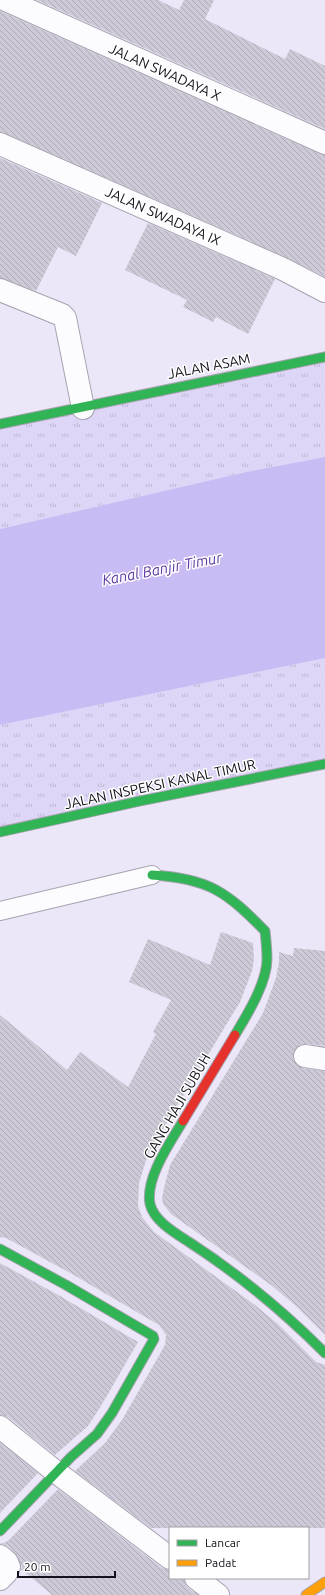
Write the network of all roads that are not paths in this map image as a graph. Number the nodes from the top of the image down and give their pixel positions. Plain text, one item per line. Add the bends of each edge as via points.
1 (6, 0) edge
2 (325, 143) edge
3 (0, 144) edge
4 (0, 290) edge
5 (325, 291) edge
6 (325, 357) edge
7 (90, 406) junction
8 (0, 424) edge
9 (325, 764) edge
10 (0, 832) edge
11 (152, 874) joint
12 (0, 911) edge
13 (0, 1250) edge
14 (325, 1353) edge
15 (0, 1427) edge
16 (56, 1472) junction
17 (0, 1531) edge
18 (0, 1556) edge
19 (169, 1557) edge
20 (0, 1578) edge
21 (197, 1579) edge
22 (325, 1582) edge
23 (218, 1595) edge
24 (306, 1595) edge

1 - 2 street, JALAN SWADAYA X
3 - 5 street, JALAN SWADAYA IX via 284,269
4 - 7 street via 65,318
6 - 7 street, JALAN ASAM
7 - 8 street, JALAN ASAM
9 - 10 street, JALAN INSPEKSI KANAL TIMUR
11 - 12 lane
11 - 14 street, GANG HAJI SUBUH via 212,887 233,900 265,931 267,960 251,1008 159,1160 151,1186 152,1210 185,1241 264,1296
13 - 16 street via 154,1337 112,1413 97,1434
15 - 16 street
16 - 17 street
16 - 19 street
18 - 20 street via 9,1567
21 - 23 street
22 - 24 street

